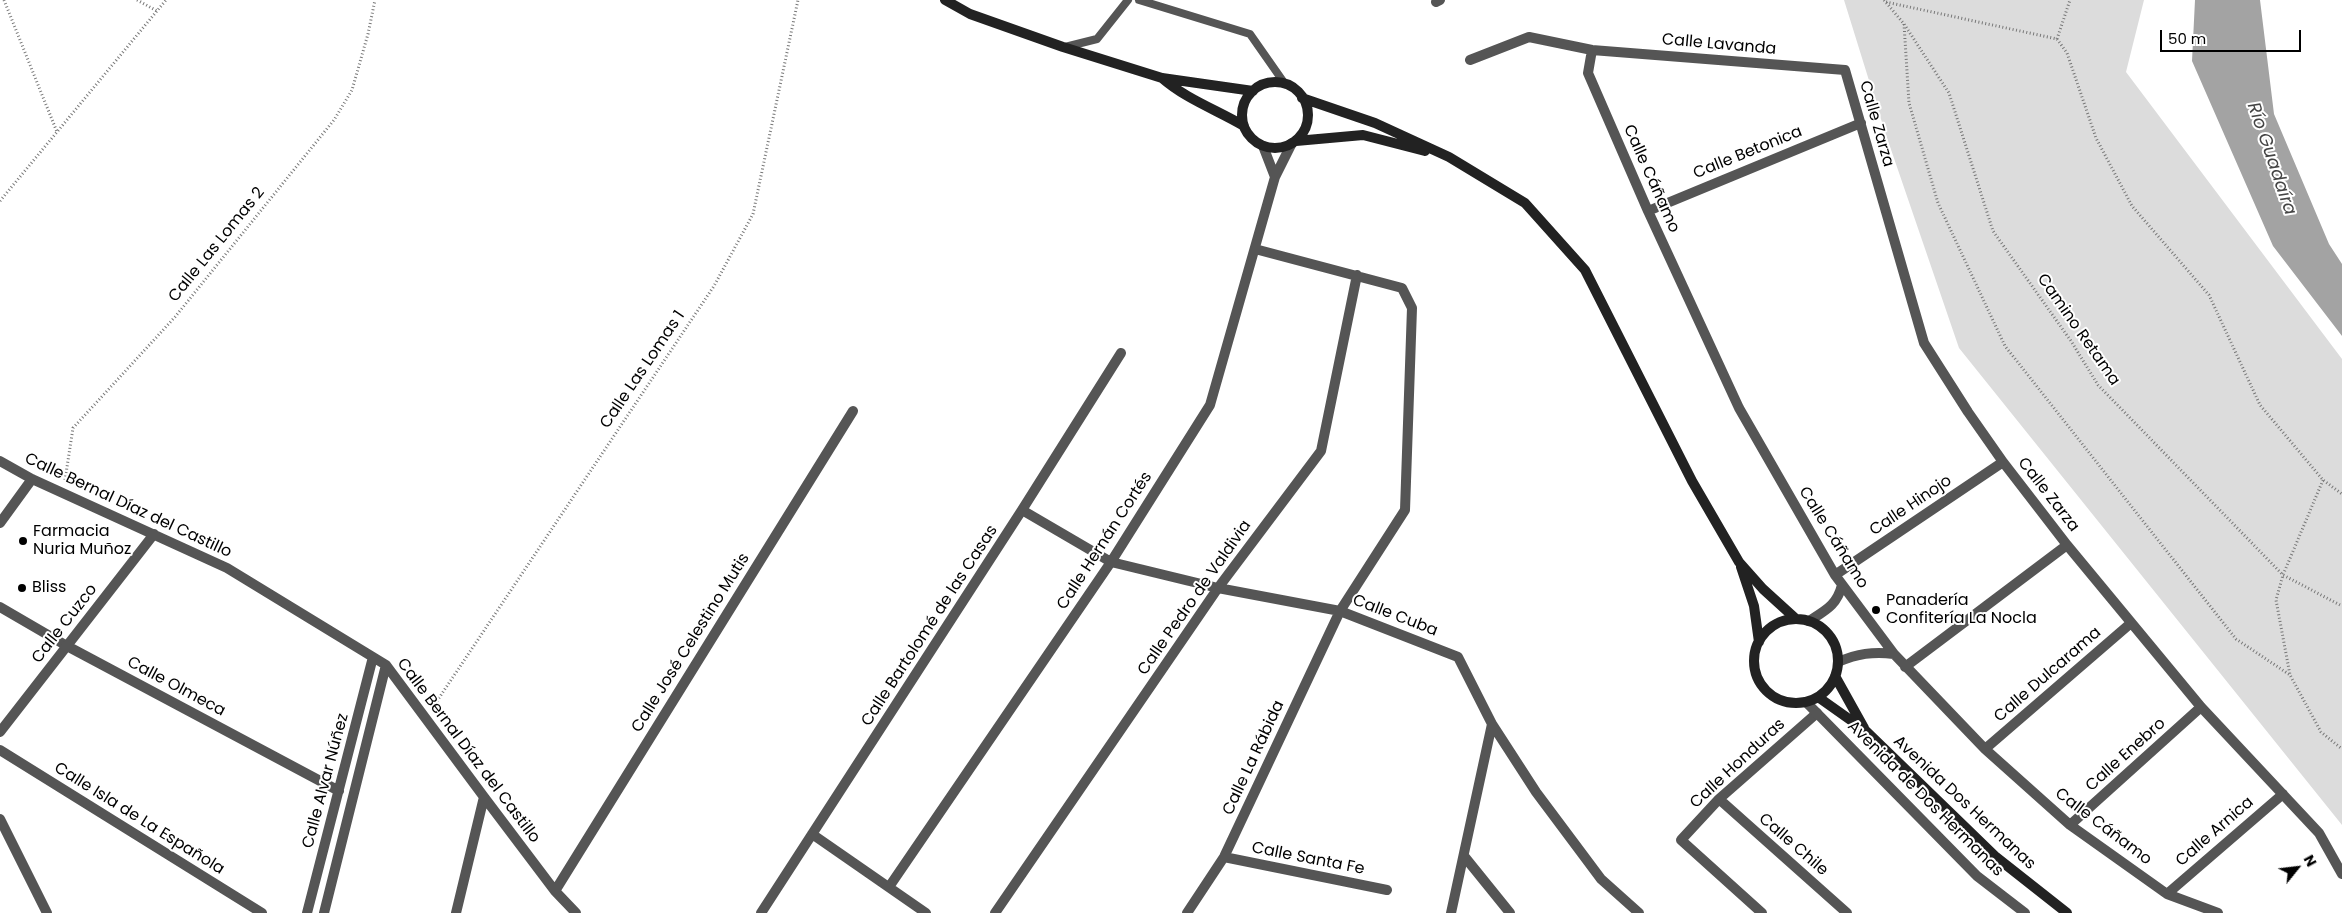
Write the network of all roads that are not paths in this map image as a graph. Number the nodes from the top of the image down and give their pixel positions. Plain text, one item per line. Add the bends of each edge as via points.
1 (945, 0) edge
2 (1128, 0) edge
3 (1139, 0) edge
4 (1063, 47) junction
5 (1592, 50) junction
6 (1470, 60) dead end
7 (1845, 70) joint
8 (1162, 78) junction
9 (1285, 84) junction
10 (1253, 91) junction
11 (1302, 98) junction
12 (1860, 123) junction
13 (1244, 126) junction
14 (1294, 142) junction
15 (1263, 146) junction
16 (1449, 157) junction
17 (1274, 177) junction
18 (1648, 211) junction
19 (1255, 249) junction
20 (1357, 275) junction
21 (1121, 353) dead end
22 (853, 411) dead end
23 (0, 461) edge
24 (2003, 462) junction
25 (32, 479) junction
26 (1022, 510) junction
27 (0, 523) edge
28 (154, 534) junction
29 (2068, 545) junction
30 (1111, 562) junction
31 (1739, 562) junction
32 (1835, 575) junction
33 (1842, 584) junction
34 (1218, 588) junction
35 (0, 607) edge
36 (1340, 611) junction
37 (1796, 619) junction
38 (1809, 621) junction
39 (2131, 623) junction
40 (1759, 642) junction
41 (67, 646) junction
42 (1894, 654) junction
43 (373, 657) junction
44 (1838, 662) junction
45 (386, 665) junction
46 (1905, 667) junction
47 (1835, 676) junction
48 (1818, 697) junction
49 (1806, 702) junction
50 (2201, 707) junction
51 (1817, 713) junction
52 (1492, 724) junction
53 (1866, 731) junction
54 (0, 732) edge
55 (1985, 749) junction
56 (0, 750) edge
57 (339, 791) junction
58 (2284, 794) junction
59 (484, 797) junction
60 (1718, 799) junction
61 (0, 819) edge
62 (2070, 825) junction
63 (812, 834) junction
64 (1464, 856) junction
65 (1224, 857) junction
66 (2342, 874) edge
67 (889, 887) junction
68 (555, 890) junction
69 (1387, 890) dead end
70 (2167, 894) junction
71 (47, 913) edge
72 (262, 913) edge
73 (307, 913) edge
74 (324, 913) edge
75 (456, 913) edge
76 (576, 913) edge
77 (761, 913) edge
78 (926, 913) edge
79 (995, 913) edge
80 (1187, 913) edge
81 (1451, 913) edge
82 (1510, 913) edge
83 (1639, 913) edge
84 (1762, 913) edge
85 (1847, 913) edge
86 (2025, 913) edge
87 (2067, 913) edge
88 (2218, 913) edge

1 - 4 main road via 970,14
2 - 4 lane via 1097,39
3 - 9 lane via 1250,34
4 - 8 main road
5 - 6 street, Calle Lavanda via 1529,37
5 - 7 street, Calle Lavanda
5 - 18 street, Calle Cáñamo via 1588,73
7 - 12 street, Calle Zarza
8 - 10 main road
8 - 13 main road via 1176,90
9 - 10 main road via 1268,84
9 - 11 main road
10 - 13 main road via 1244,103
11 - 14 main road via 1307,120
11 - 16 main road via 1375,122
12 - 18 street, Calle Betonica
12 - 24 street, Calle Zarza via 1924,343
13 - 15 main road via 1251,138
14 - 15 main road via 1277,148
14 - 16 main road via 1363,135
14 - 17 street, Calle Hernán Cortés
15 - 17 street
16 - 31 main road via 1525,203 1585,270 1692,481
17 - 19 street, Calle Hernán Cortés
18 - 32 street, Calle Cáñamo via 1739,408
19 - 20 street, Calle La Rábida
19 - 30 street, Calle Hernán Cortés via 1210,405
20 - 34 street, Calle Pedro de Valdivia via 1321,451
20 - 36 street, Calle La Rábida via 1402,288 1412,308 1405,510
21 - 26 street, Calle Bartolomé de las Casas
22 - 68 street, Calle José Celestino Mutis
23 - 25 street, Calle Bernal Díaz del Castillo
24 - 29 street, Calle Zarza
24 - 32 street, Calle Hinojo
25 - 27 street
25 - 28 street, Calle Bernal Díaz del Castillo
26 - 30 street, Calle Cuba
26 - 63 street, Calle Bartolomé de las Casas
28 - 41 street, Calle Cuzco
28 - 43 street, Calle Bernal Díaz del Castillo via 227,568
29 - 39 street, Calle Zarza
29 - 46 street
30 - 34 street, Calle Cuba
30 - 67 street, Calle Hernán Cortés
31 - 37 main road
31 - 40 main road via 1754,606
32 - 33 street, Calle Cáñamo
33 - 38 street via 1839,597
33 - 42 street, Calle Cáñamo
34 - 36 street, Calle Cuba
34 - 79 street, Calle Pedro de Valdivia
35 - 41 street, Calle Olmeca
36 - 52 street, Calle Cuba via 1458,657
36 - 65 street, Calle La Rábida
37 - 38 main road
37 - 40 main road via 1781,622 1768,630
38 - 44 main road via 1830,637
39 - 50 street, Calle Zarza
39 - 55 street, Calle Dulcarama
40 - 49 main road via 1754,667 1766,690 1781,700
41 - 54 street, Calle Cuzco
41 - 57 street, Calle Olmeca
42 - 44 street via 1874,652
42 - 46 street, Calle Cáñamo
43 - 45 street, Calle Bernal Díaz del Castillo
43 - 57 street, Calle Alvar Núñez
44 - 47 main road
45 - 59 street, Calle Bernal Díaz del Castillo
45 - 74 street, Calle Alvar Núñez
46 - 55 street, Calle Cáñamo
47 - 48 main road
47 - 53 main road, Avenida Dos Hermanas
48 - 49 main road
48 - 53 main road, Avenida Dos Hermanas
49 - 51 street, Avenida de Dos Hermanas
50 - 58 street, Calle Zarza
50 - 62 street, Calle Enebro
51 - 60 street, Calle Honduras
51 - 86 street, Avenida de Dos Hermanas via 1977,876
52 - 64 street
52 - 83 street, Calle Cuba via 1536,792 1601,879
53 - 87 main road, Avenida Dos Hermanas via 1996,857
55 - 62 street, Calle Cáñamo
56 - 72 street, Calle Isla de La Española
57 - 73 street, Calle Alvar Núñez
58 - 66 street, Calle Zarza via 2319,833
58 - 70 street, Calle Arnica
59 - 68 street, Calle Bernal Díaz del Castillo
59 - 75 street
60 - 84 street, Calle Honduras via 1681,840
60 - 85 street, Calle Chile
61 - 71 street
62 - 70 street, Calle Cáñamo
63 - 67 street
63 - 77 street, Calle Bartolomé de las Casas
64 - 81 street
64 - 82 street
65 - 69 street, Calle Santa Fe
65 - 80 street, Calle La Rábida
67 - 78 street
68 - 76 street, Calle Bernal Díaz del Castillo
70 - 88 street, Calle Cáñamo

